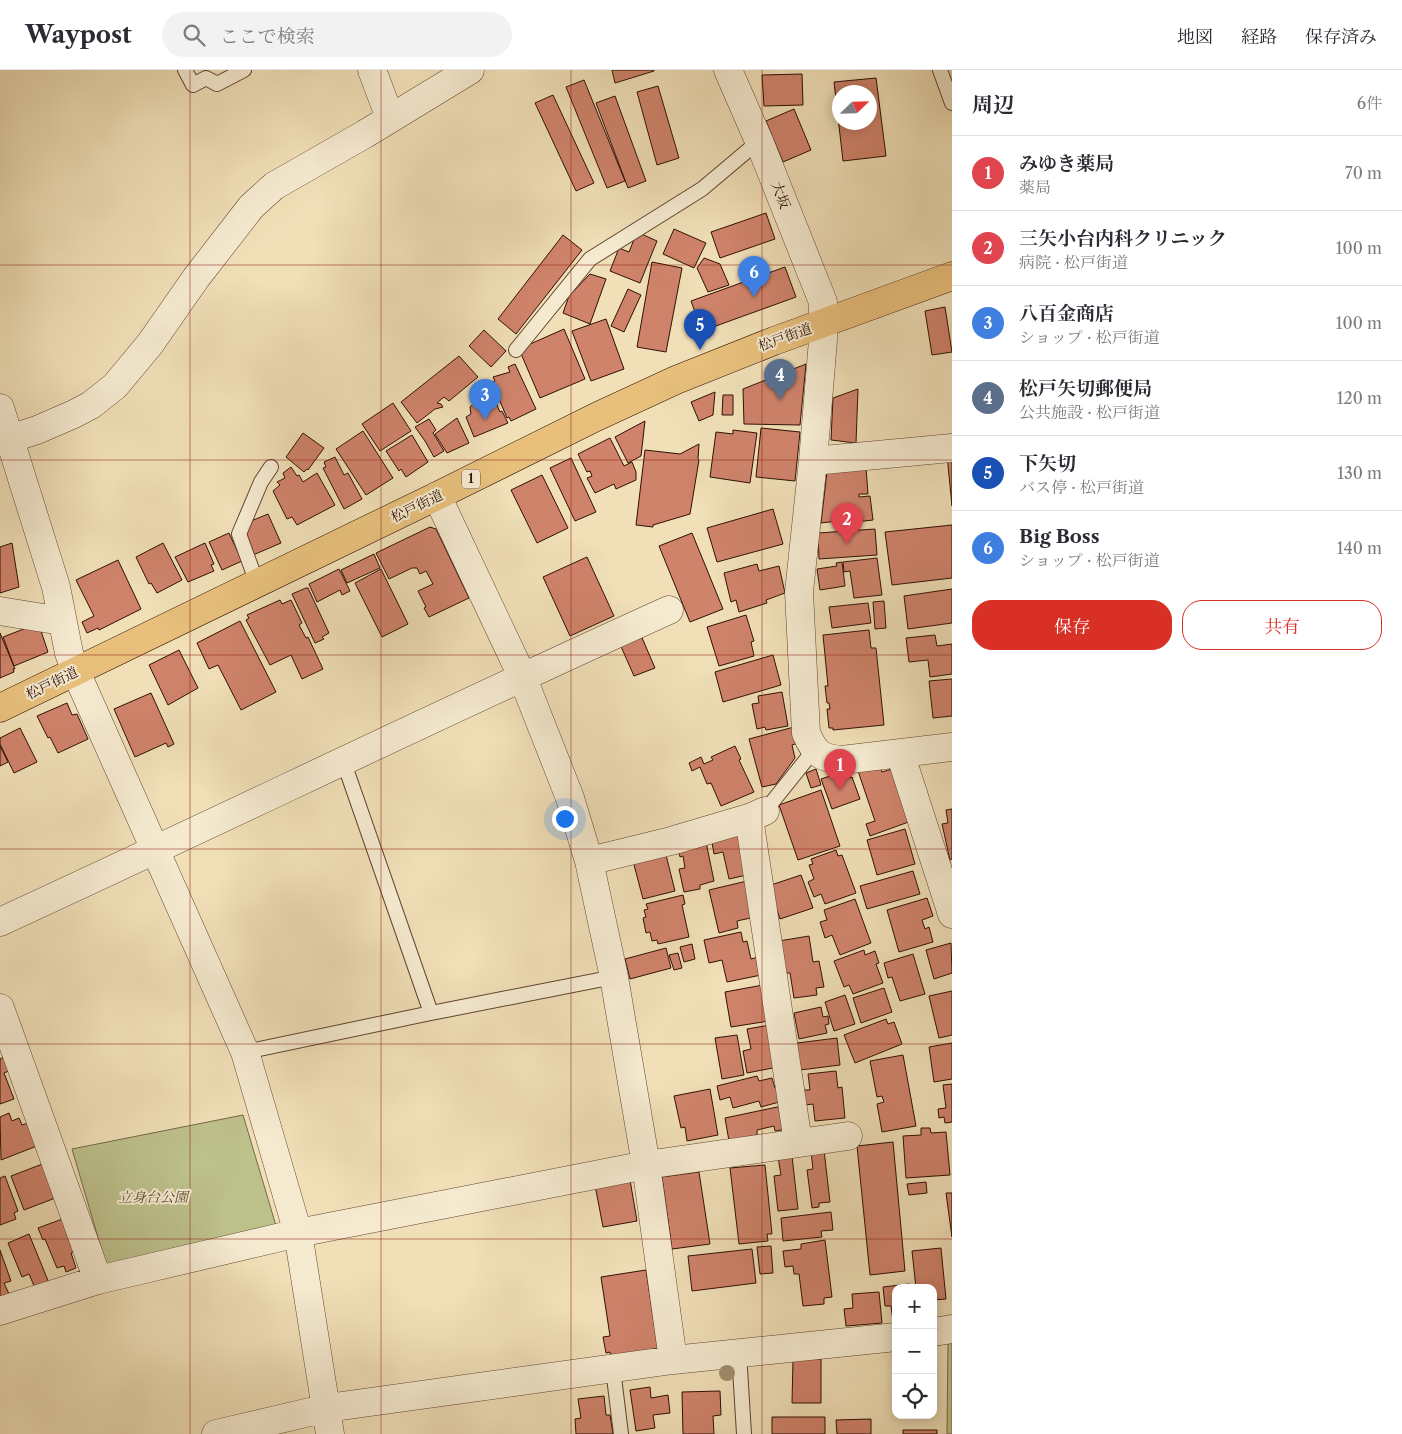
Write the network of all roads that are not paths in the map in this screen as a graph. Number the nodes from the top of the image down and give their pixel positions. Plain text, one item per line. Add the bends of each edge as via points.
1 (185, 70) edge
2 (244, 70) edge
3 (372, 70) edge
4 (470, 70) edge
5 (728, 70) edge
6 (940, 70) edge
7 (952, 104) edge
8 (390, 118) junction
9 (759, 141) junction
10 (952, 276) edge
11 (823, 323) junction
12 (516, 350) dead end
13 (0, 408) edge
14 (5, 440) edge
15 (952, 448) edge
16 (813, 461) junction
17 (271, 468) dead end
18 (437, 496) junction
19 (257, 583) junction
20 (670, 610) dead end
21 (0, 611) edge
22 (62, 620) junction
23 (76, 672) junction
24 (522, 676) junction
25 (0, 708) edge
26 (952, 747) edge
27 (814, 750) junction
28 (900, 754) junction
29 (343, 760) junction
30 (757, 815) junction
31 (156, 850) junction
32 (589, 861) junction
33 (948, 888) edge
34 (952, 914) edge
35 (0, 922) edge
36 (614, 978) junction
37 (0, 1008) edge
38 (430, 1013) junction
39 (245, 1052) junction
40 (848, 1136) dead end
41 (798, 1142) junction
42 (646, 1165) junction
43 (298, 1233) junction
44 (98, 1280) junction
45 (0, 1311) edge
46 (952, 1329) edge
47 (937, 1331) edge
48 (892, 1337) edge
49 (739, 1352) junction
50 (672, 1360) junction
51 (613, 1369) junction
52 (329, 1421) edge
53 (216, 1434) edge
54 (621, 1434) edge
55 (744, 1434) edge

1 - 2 lane via 193,85 206,78 217,84
3 - 8 street
4 - 8 street
5 - 9 street, 大坂
6 - 7 lane
8 - 14 street via 274,186 251,207 115,386 74,414
9 - 11 street, 大坂 via 823,302
9 - 12 lane via 702,189 590,259
10 - 11 main road, 松戸街道 / 1
11 - 16 street, 大坂
11 - 18 main road, 松戸街道 / 1 via 676,380
13 - 14 street
14 - 22 street via 56,587
15 - 16 street
16 - 27 street, 大坂 via 799,592 806,733
17 - 19 lane via 261,482 239,534
18 - 19 main road, 松戸街道 / 1
18 - 24 street
19 - 23 main road, 松戸街道 / 1
20 - 24 street
21 - 22 street
22 - 23 street
23 - 25 main road, 松戸街道 / 1
23 - 31 street
24 - 29 street
24 - 32 street via 570,798
26 - 28 street
27 - 28 street via 827,758 842,760
27 - 30 lane
28 - 33 street
29 - 31 street
29 - 38 lane
30 - 32 street
30 - 41 street
31 - 35 street
31 - 39 street
32 - 36 street
33 - 34 street
36 - 38 lane
36 - 42 street
37 - 44 street
38 - 39 lane
39 - 43 street
40 - 41 street
41 - 42 street
42 - 43 street
42 - 50 street
43 - 44 street
43 - 52 street
44 - 45 street
46 - 47 street
48 - 49 street
49 - 50 street
49 - 55 lane
50 - 51 street
51 - 52 street
51 - 54 lane
52 - 53 street

